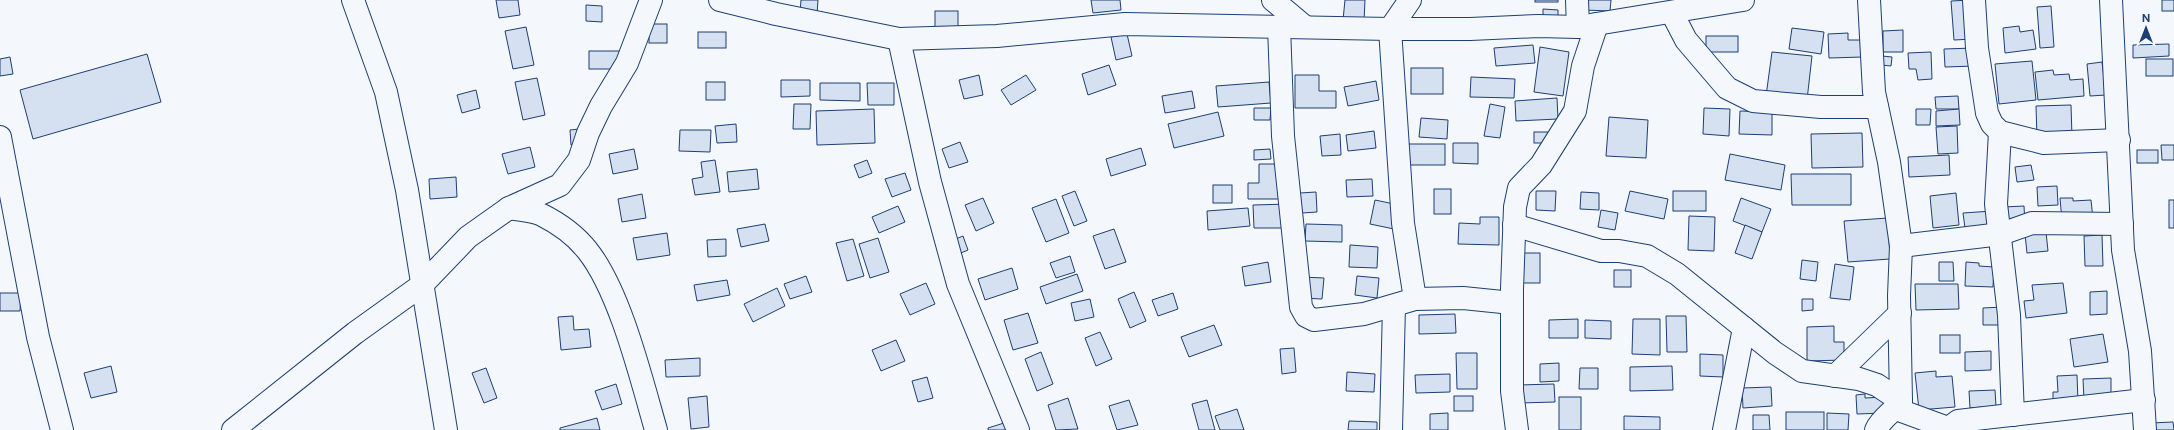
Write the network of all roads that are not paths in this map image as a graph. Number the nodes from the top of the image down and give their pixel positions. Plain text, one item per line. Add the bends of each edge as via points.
1 (353, 0) edge
2 (651, 0) edge
3 (720, 0) edge
4 (1273, 0) edge
5 (1410, 0) edge
6 (1577, 0) edge
7 (1743, 0) edge
8 (1869, 0) edge
9 (1974, 0) edge
10 (2111, 0) edge
11 (1693, 4) edge
12 (1672, 13) junction
13 (1279, 26) junction
14 (1587, 26) junction
15 (1305, 27) junction
16 (1390, 29) junction
17 (899, 39) junction
18 (1877, 107) junction
19 (2000, 132) junction
20 (0, 137) edge
21 (2119, 140) junction
22 (7, 205) edge
23 (509, 208) junction
24 (2122, 224) junction
25 (1514, 225) junction
26 (2001, 234) junction
27 (1901, 246) junction
28 (422, 285) junction
29 (1415, 299) junction
30 (1512, 303) junction
31 (1394, 306) junction
32 (1900, 313) junction
33 (1744, 328) junction
34 (1835, 376) junction
35 (2144, 400) junction
36 (1898, 405) junction
37 (2013, 416) junction
38 (2039, 421) edge
39 (1947, 429) edge
40 (62, 430) edge
41 (233, 430) edge
42 (446, 430) edge
43 (656, 430) edge
44 (1018, 430) edge
45 (1391, 430) edge
46 (1517, 430) edge
47 (1724, 430) edge
48 (1876, 430) edge
49 (2145, 430) edge

1 - 28 street via 386,92 407,190
2 - 23 street via 627,63 600,106 579,160 570,175 560,185
3 - 17 street
4 - 15 street
5 - 16 street
6 - 14 street
7 - 11 street
8 - 18 street
9 - 19 street via 1976,48 1987,113 1992,124
10 - 21 street
11 - 12 street
12 - 14 street
12 - 18 street via 1686,40 1727,88 1754,101 1821,107
13 - 15 street
13 - 17 street via 1125,24 997,36
13 - 31 street via 1283,136 1301,307 1306,316 1314,320 1364,314
14 - 16 street
14 - 25 street via 1575,110 1541,165 1519,188
15 - 16 street
16 - 29 street via 1403,223
17 - 44 street via 930,182 958,284
18 - 27 street via 1889,162
19 - 21 street via 2044,144
19 - 26 street via 1996,204
20 - 22 street
21 - 24 street
22 - 40 street
23 - 28 street via 468,237
23 - 43 street via 540,214 562,226 586,249 599,268 622,321
24 - 26 street via 2032,223
24 - 35 street via 2123,250 2140,351
25 - 30 street
25 - 33 street via 1601,251 1647,256 1677,274
26 - 27 street
26 - 37 street via 2010,315
27 - 32 street
28 - 41 street via 355,333
28 - 42 street
29 - 30 street via 1462,298
29 - 31 street
30 - 46 street via 1512,390
31 - 45 street
32 - 34 street
32 - 36 street
33 - 34 street via 1802,371
33 - 47 street
34 - 36 street via 1859,379 1877,385
35 - 38 street
35 - 49 street
36 - 39 street
36 - 48 street via 1883,419
37 - 38 street
37 - 39 street via 1958,421

